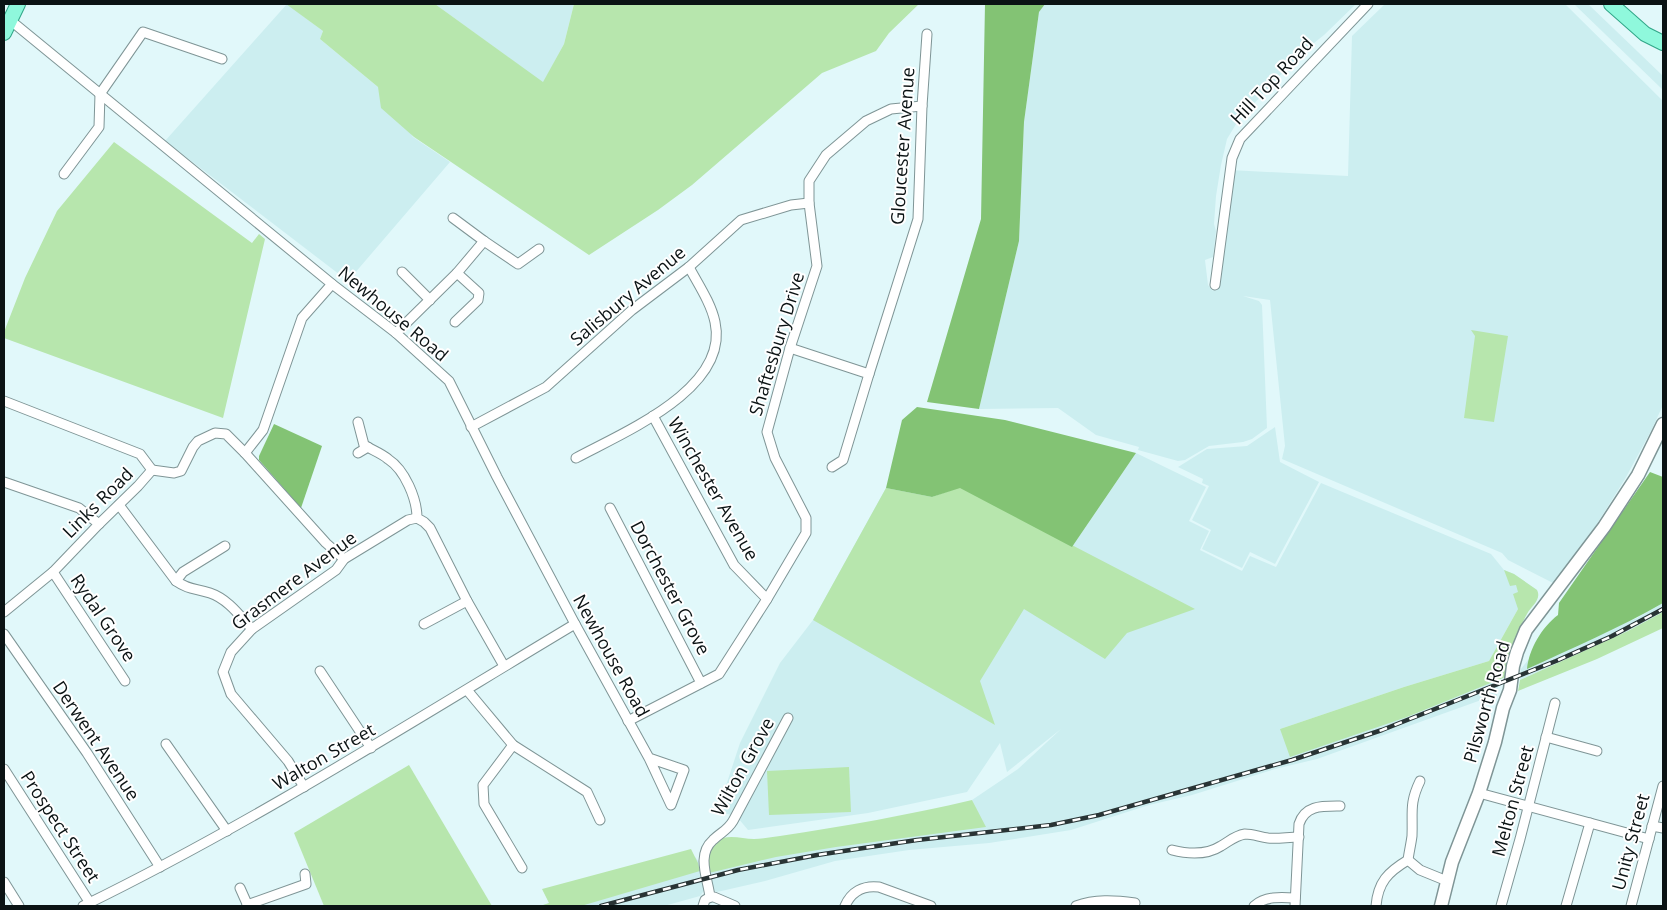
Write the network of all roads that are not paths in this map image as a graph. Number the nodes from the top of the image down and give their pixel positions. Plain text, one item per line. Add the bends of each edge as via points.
1 (18, 4) edge
2 (1368, 4) edge
3 (1611, 4) edge
4 (7, 26) edge
5 (927, 34) dead end
6 (1663, 43) edge
7 (222, 59) dead end
8 (100, 94) junction
9 (922, 106) junction
10 (64, 174) dead end
11 (809, 202) junction
12 (453, 218) dead end
13 (484, 241) junction
14 (538, 249) dead end
15 (689, 267) junction
16 (402, 272) dead end
17 (457, 272) junction
18 (332, 284) junction
19 (1216, 285) dead end
20 (430, 300) junction
21 (455, 322) dead end
22 (396, 333) junction
23 (790, 348) junction
24 (869, 374) junction
25 (4, 401) edge
26 (653, 416) junction
27 (358, 422) dead end
28 (1663, 424) edge
29 (472, 427) junction
30 (368, 447) junction
31 (245, 453) junction
32 (358, 453) dead end
33 (576, 458) dead end
34 (832, 467) dead end
35 (152, 470) junction
36 (4, 483) edge
37 (119, 505) junction
38 (610, 508) dead end
39 (416, 518) junction
40 (99, 524) junction
41 (225, 546) dead end
42 (344, 560) junction
43 (53, 572) junction
44 (176, 581) junction
45 (767, 599) junction
46 (467, 601) junction
47 (4, 612) edge
48 (424, 624) dead end
49 (575, 624) junction
50 (252, 629) junction
51 (4, 634) edge
52 (504, 666) junction
53 (320, 671) dead end
54 (125, 681) dead end
55 (701, 683) junction
56 (467, 690) junction
57 (1555, 703) dead end
58 (788, 718) dead end
59 (628, 721) junction
60 (1546, 737) junction
61 (166, 744) dead end
62 (514, 745) junction
63 (371, 748) junction
64 (1596, 751) dead end
65 (649, 758) junction
66 (4, 769) edge
67 (1420, 781) dead end
68 (1663, 786) edge
69 (304, 787) junction
70 (1479, 792) junction
71 (1340, 806) dead end
72 (1529, 806) junction
73 (600, 820) dead end
74 (1590, 823) junction
75 (1652, 826) junction
76 (1663, 828) edge
77 (227, 831) junction
78 (1298, 837) junction
79 (1649, 839) junction
80 (1172, 850) dead end
81 (1408, 860) junction
82 (160, 867) junction
83 (522, 868) dead end
84 (305, 874) dead end
85 (1448, 881) junction
86 (4, 882) edge
87 (240, 888) dead end
88 (710, 897) junction
89 (8, 898) edge
90 (1295, 902) edge
91 (1135, 903) dead end
92 (92, 904) edge
93 (19, 906) edge
94 (248, 906) edge
95 (703, 906) edge
96 (735, 906) edge
97 (845, 906) edge
98 (931, 906) edge
99 (1079, 906) edge
100 (1254, 906) edge
101 (1376, 906) edge
102 (1441, 906) edge
103 (1501, 906) edge
104 (1566, 906) edge
105 (1631, 906) edge

1 - 4 main road
2 - 19 street, Hill Top Road via 1240,139 1232,158
3 - 6 main road via 1639,29
4 - 8 street, Newhouse Road
5 - 9 street, Gloucester Avenue
7 - 8 street via 143,32
8 - 10 street via 99,127
8 - 18 street, Newhouse Road
9 - 11 street, Shaftesbury Drive via 891,109 866,122 826,155 809,181
9 - 24 street, Gloucester Avenue via 918,219
11 - 15 street, Salisbury Avenue via 741,220
11 - 23 street, Shaftesbury Drive via 817,266
12 - 13 street
13 - 14 street via 518,264
13 - 17 street
15 - 26 street via 716,323 715,346 709,364 698,380
15 - 29 street, Salisbury Avenue via 632,310 546,387
16 - 20 street
17 - 20 street
17 - 21 street via 479,293 478,300
18 - 22 street, Newhouse Road
18 - 31 street via 302,318 263,430
20 - 22 street
22 - 29 street, Newhouse Road via 449,381
23 - 24 street
23 - 45 street, Shaftesbury Drive via 767,432 775,458 806,518 806,533
24 - 34 street, Gloucester Avenue via 843,460
25 - 35 street via 140,454
26 - 33 street
26 - 45 street, Winchester Avenue via 734,565
27 - 30 street via 364,445
28 - 70 street, Pilsworth Road via 1638,475 1604,527 1526,630 1517,652 1510,690
29 - 49 street, Newhouse Road
30 - 32 street
30 - 39 street via 397,466 415,500
31 - 35 street, Links Road via 226,434 215,433 195,444 181,471
31 - 42 street
35 - 37 street, Links Road
36 - 40 street via 79,508
37 - 40 street, Links Road
37 - 44 street
38 - 55 street, Dorchester Grove
39 - 42 street, Grasmere Avenue
39 - 46 street via 430,528
40 - 43 street, Links Road
41 - 44 street via 183,572
42 - 50 street, Grasmere Avenue via 336,570
43 - 47 street, Links Road
43 - 54 street, Rydal Grove
44 - 50 street via 220,598
45 - 55 street, Shaftesbury Drive via 719,674
46 - 48 street
46 - 52 street
49 - 52 street, Walton Street
49 - 59 street, Newhouse Road
50 - 69 street, Grasmere Avenue via 231,652 223,672 231,694 288,761
51 - 82 street, Derwent Avenue
52 - 56 street, Walton Street
53 - 63 street
55 - 59 street, Shaftesbury Drive
56 - 62 street
56 - 63 street, Walton Street
57 - 60 street, Melton Street
58 - 88 street, Wilton Grove via 733,821 725,832 710,842 705,852 703,860
59 - 65 street, Newhouse Road
60 - 64 street
60 - 72 street, Melton Street
61 - 77 street
62 - 73 street via 587,792
62 - 83 street via 483,785 484,804
63 - 69 street, Walton Street
65 - 65 street, Newhouse Road via 664,789 671,805 684,770
66 - 92 street, Prospect Street
67 - 81 street via 1411,803 1412,837
68 - 75 street, Unity Street
69 - 77 street, Walton Street
70 - 72 street
70 - 85 street, Pilsworth Road
71 - 78 street via 1307,811 1301,818
72 - 74 street
72 - 103 street, Melton Street
74 - 79 street
74 - 104 street
75 - 76 street
75 - 79 street, Unity Street
77 - 82 street, Walton Street
78 - 80 street via 1248,834 1236,836 1205,852
78 - 90 street
79 - 105 street, Unity Street
81 - 85 street via 1420,870
81 - 101 street via 1392,869 1384,880
82 - 92 street, Walton Street
84 - 94 street via 306,884
85 - 102 street, Pilsworth Road
86 - 89 street
87 - 94 street
88 - 95 street
88 - 96 street
89 - 93 street
90 - 100 street via 1283,898 1266,899
91 - 99 street via 1100,900
97 - 98 street via 854,893 874,886

